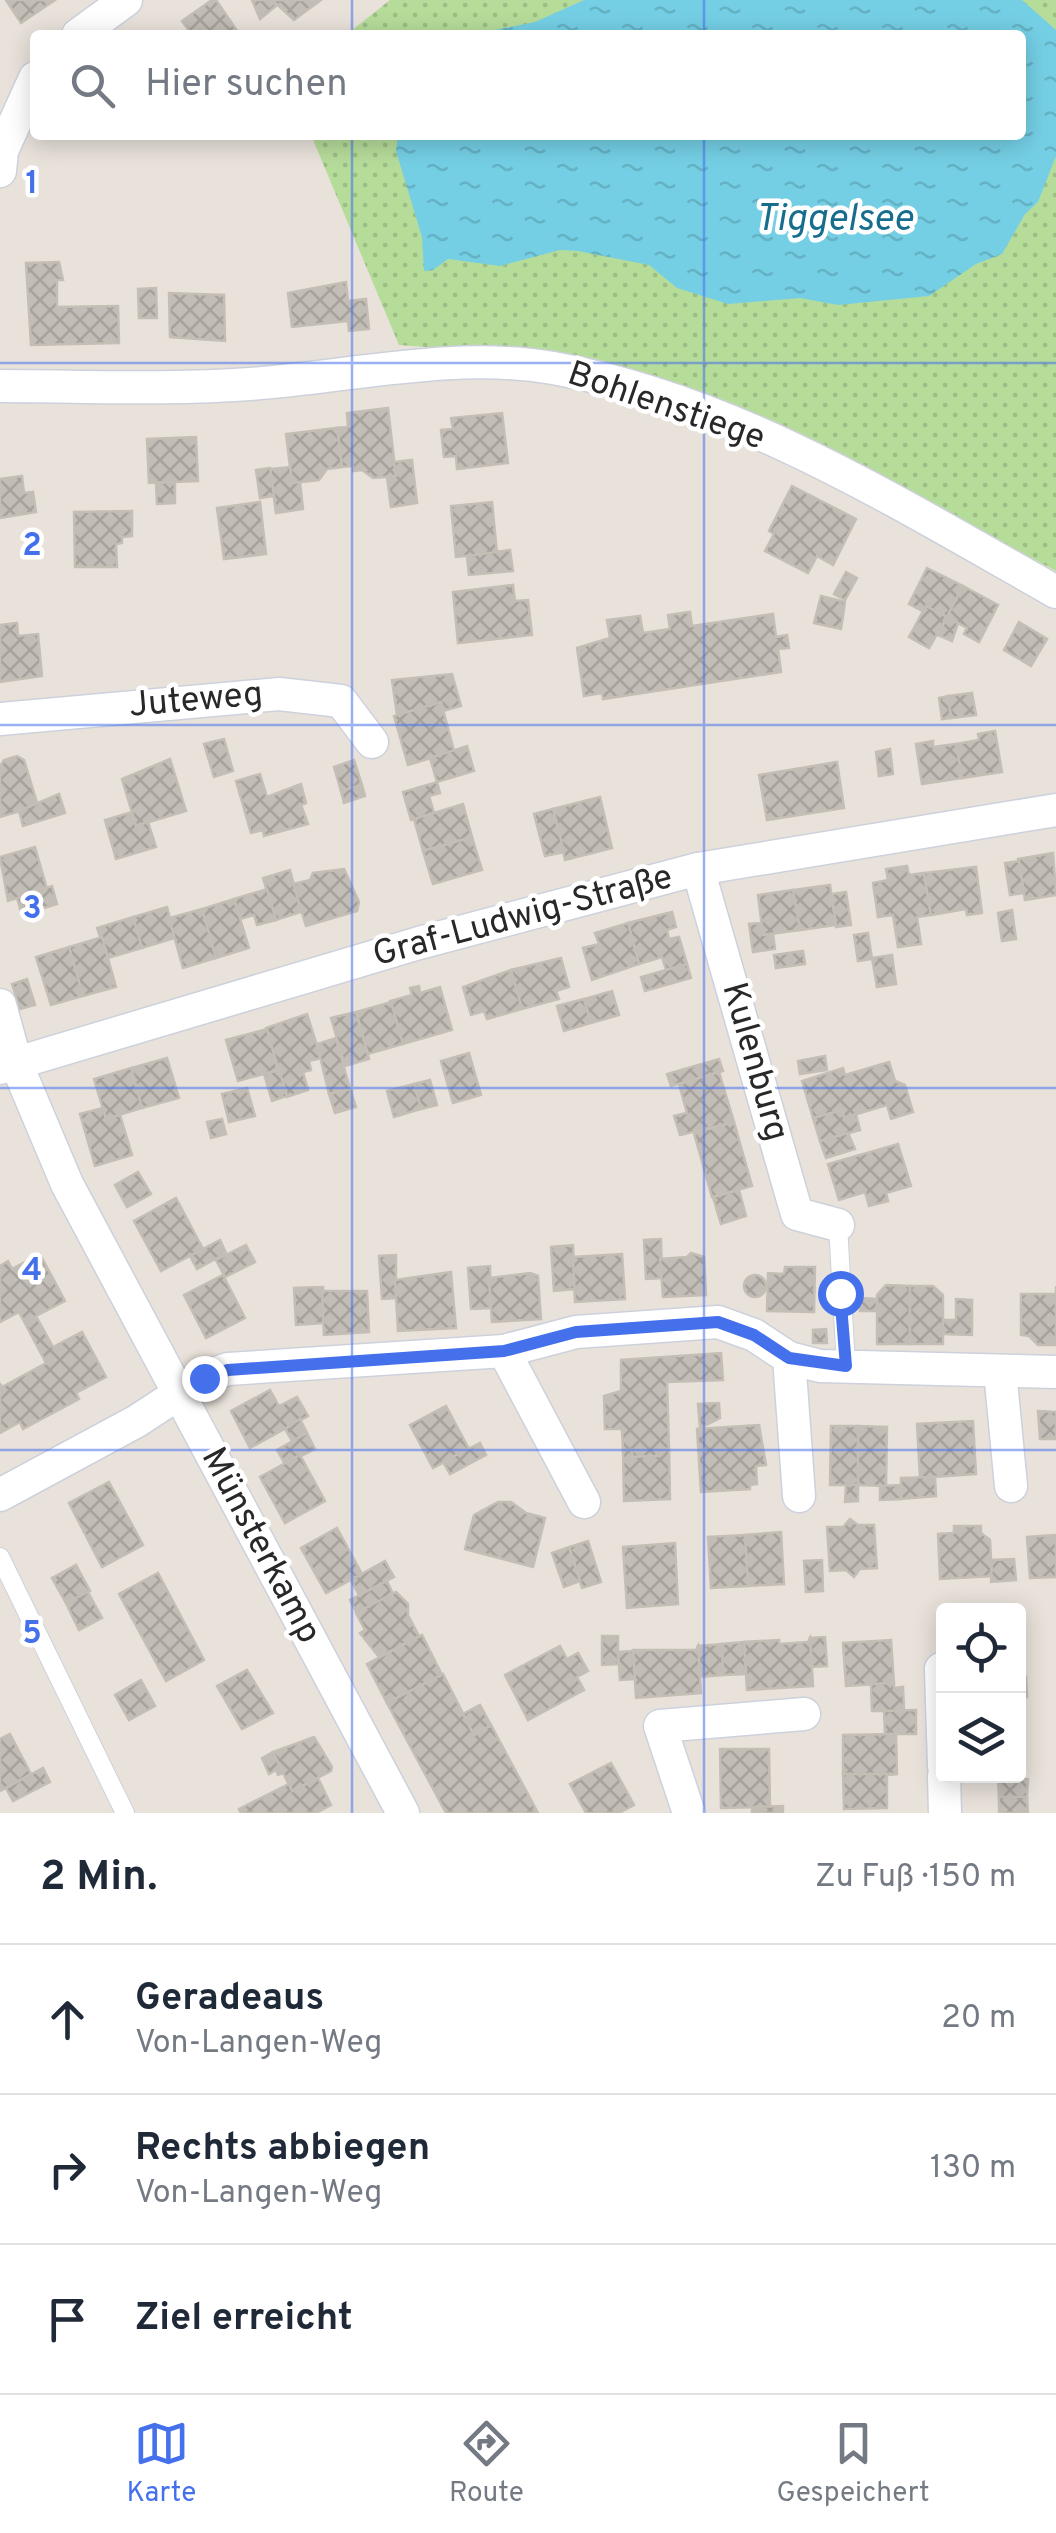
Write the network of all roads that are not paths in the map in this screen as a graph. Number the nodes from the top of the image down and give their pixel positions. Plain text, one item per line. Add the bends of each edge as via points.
1 (126, 0) edge
2 (85, 30) edge
3 (30, 89) edge
4 (0, 171) edge
5 (0, 386) edge
6 (1056, 592) edge
7 (0, 719) edge
8 (372, 742) dead end
9 (1056, 810) edge
10 (698, 869) junction
11 (0, 1005) edge
12 (8, 1065) edge
13 (838, 1225) joint
14 (504, 1351) junction
15 (789, 1358) junction
16 (846, 1366) junction
17 (1000, 1372) junction
18 (1056, 1372) edge
19 (180, 1395) junction
20 (1010, 1486) dead end
21 (0, 1494) edge
22 (799, 1496) dead end
23 (584, 1502) dead end
24 (0, 1557) edge
25 (804, 1714) dead end
26 (944, 1783) edge
27 (125, 1813) edge
28 (403, 1813) edge
29 (689, 1813) edge
30 (944, 1813) edge

1 - 2 street
3 - 4 street
5 - 6 street, Bohlenstiege via 248,384 412,367 549,368 608,380 739,426 855,479
7 - 8 street, Juteweg via 279,694 341,701
9 - 10 street, Graf-Ludwig-Straße
10 - 12 street, Graf-Ludwig-Straße via 419,943
10 - 13 street, Kulenburg via 797,1214
11 - 12 street
12 - 19 street, Münsterkamp
13 - 16 lane
14 - 15 street via 576,1332 718,1322
14 - 19 street via 228,1370
14 - 23 street
15 - 16 street
15 - 22 street
16 - 17 street
17 - 18 street
17 - 20 street
19 - 21 street
19 - 28 street, Münsterkamp
24 - 27 lane
25 - 29 street via 660,1726
26 - 30 street

